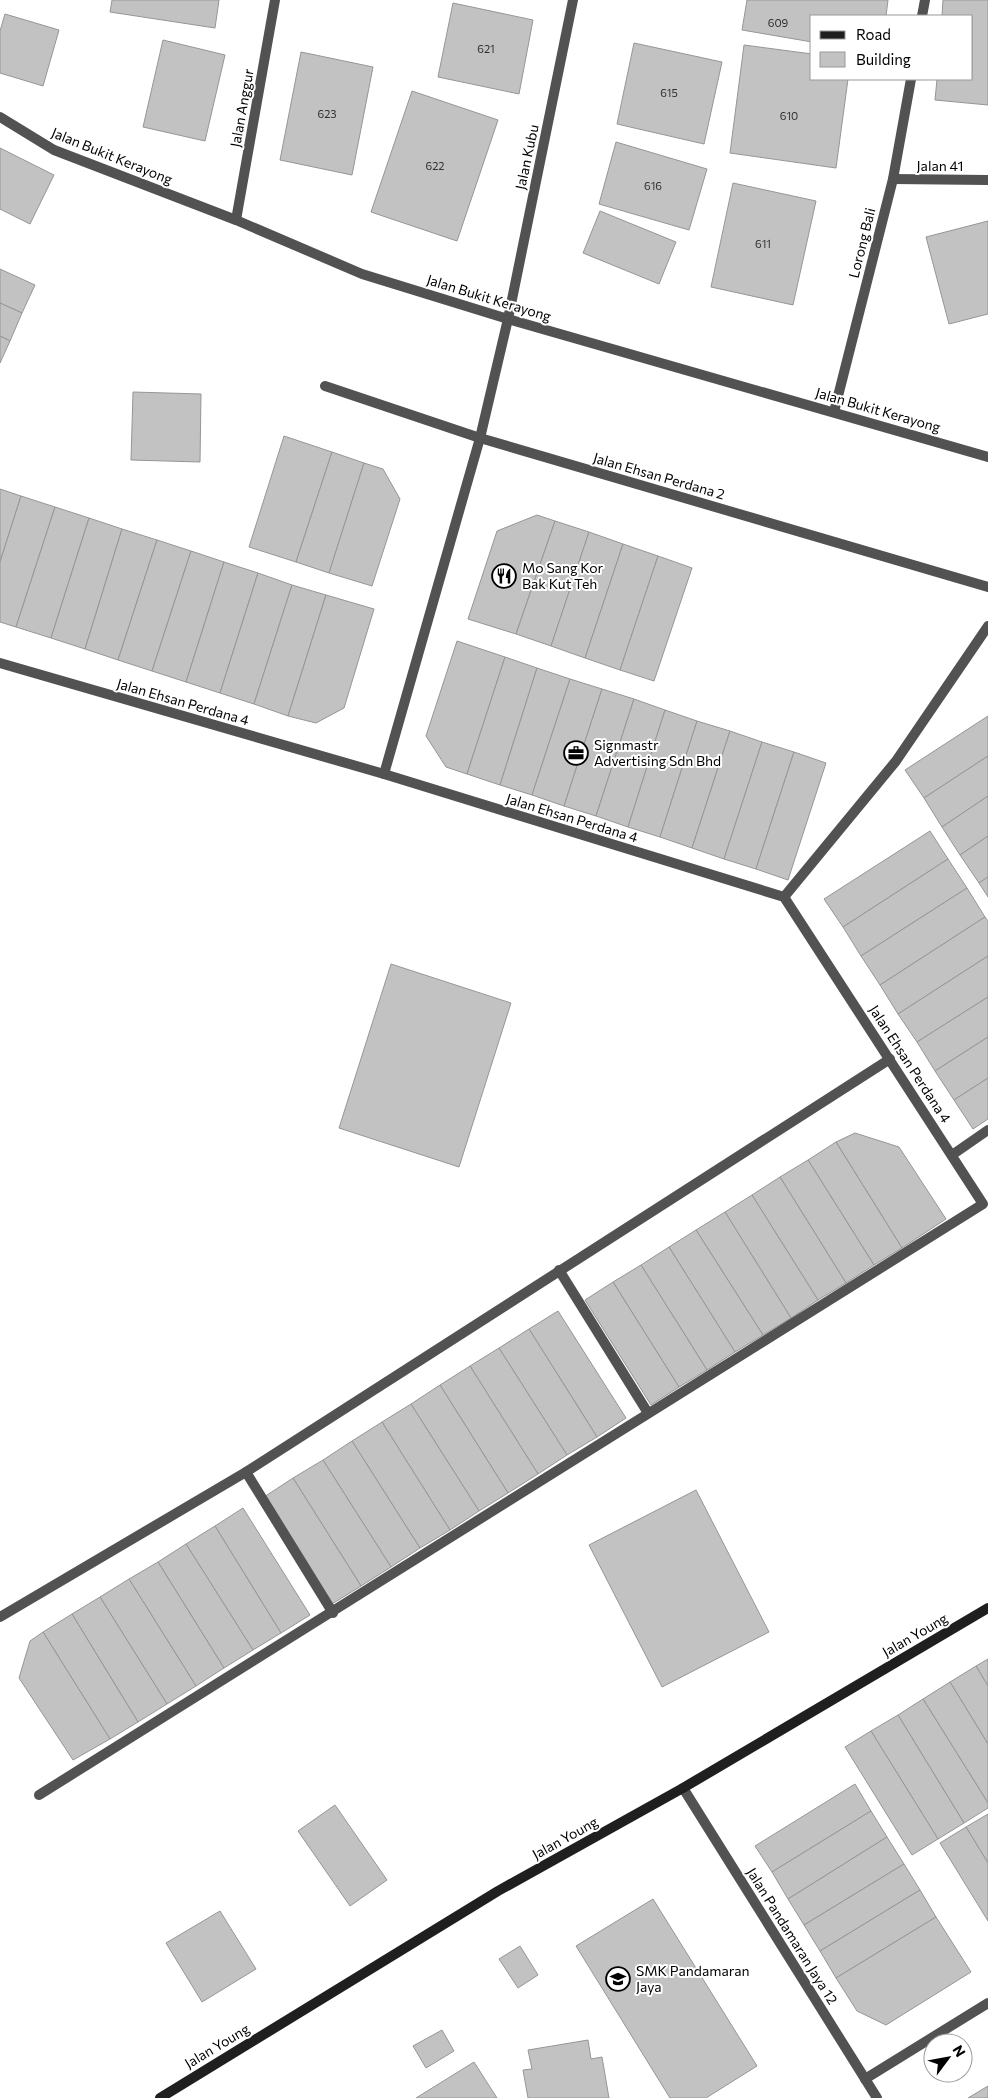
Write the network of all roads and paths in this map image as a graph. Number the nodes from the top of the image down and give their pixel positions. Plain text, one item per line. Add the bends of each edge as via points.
1 (275, 0) edge
2 (573, 0) edge
3 (925, 0) edge
4 (922, 15) edge
5 (911, 80) edge
6 (0, 117) edge
7 (893, 179) junction
8 (988, 180) edge
9 (236, 220) junction
10 (508, 319) junction
11 (325, 386) dead end
12 (834, 412) junction
13 (480, 438) junction
14 (988, 457) edge
15 (988, 586) edge
16 (988, 626) edge
17 (0, 663) edge
18 (384, 774) junction
19 (784, 897) junction
20 (890, 1059) junction
21 (988, 1130) edge
22 (952, 1155) junction
23 (559, 1270) junction
24 (648, 1413) junction
25 (246, 1472) junction
26 (988, 1608) edge
27 (333, 1613) junction
28 (0, 1617) edge
29 (683, 1788) junction
30 (39, 1795) dead end
31 (988, 2003) edge
32 (865, 2079) junction
33 (160, 2098) edge
34 (877, 2098) edge

1 - 9 street, Jalan Anggur
2 - 10 street, Jalan Kubu
3 - 4 street
5 - 7 street, Lorong Bali
6 - 9 street, Jalan Bukit Kerayong via 54,150
7 - 8 street, Jalan 41
7 - 12 street, Lorong Bali
9 - 10 street, Jalan Bukit Kerayong via 362,274
10 - 12 street, Jalan Bukit Kerayong
10 - 13 street, Jalan Kubu
11 - 13 street, Jalan Ehsan Perdana 2
12 - 14 street, Jalan Bukit Kerayong
13 - 15 street, Jalan Ehsan Perdana 2
13 - 18 street, Jalan Kubu
16 - 19 street via 896,761
17 - 18 street, Jalan Ehsan Perdana 4
18 - 19 street, Jalan Ehsan Perdana 4
19 - 20 street, Jalan Ehsan Perdana 4
20 - 22 street, Jalan Ehsan Perdana 4
20 - 23 street
21 - 22 street
22 - 24 street, Jalan Ehsan Perdana 4 via 984,1204
23 - 24 street
23 - 25 street
24 - 27 street
25 - 27 street
25 - 28 street
26 - 29 main road, Jalan Young
27 - 30 street
29 - 32 street, Jalan Pandamaran Jaya 12
29 - 33 main road, Jalan Young via 498,1891
31 - 32 street
32 - 34 street, Jalan Pandamaran Jaya 12

